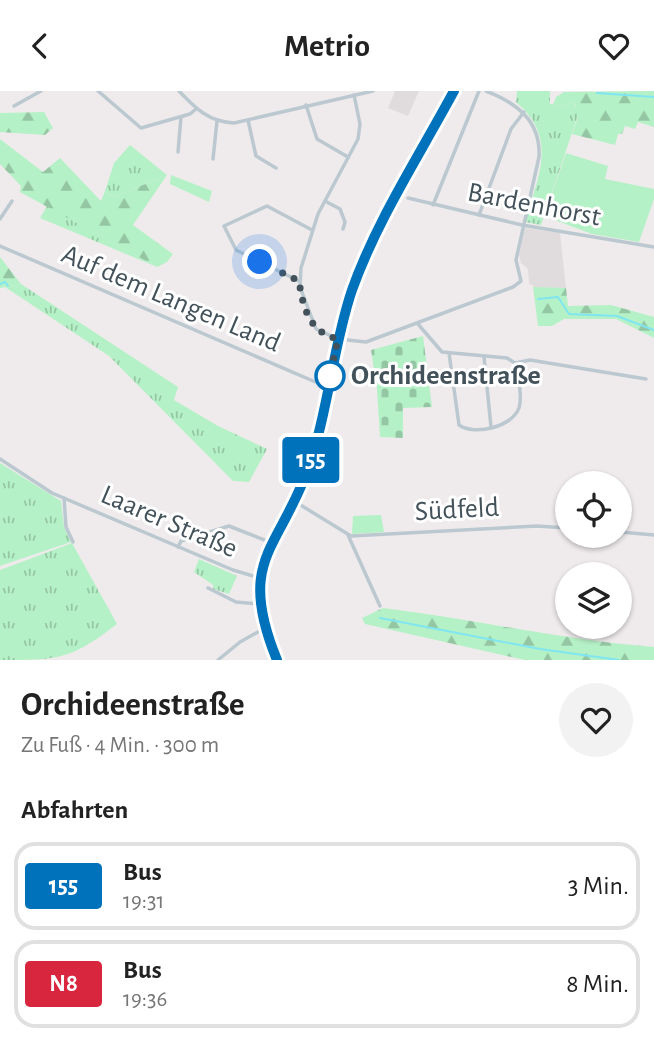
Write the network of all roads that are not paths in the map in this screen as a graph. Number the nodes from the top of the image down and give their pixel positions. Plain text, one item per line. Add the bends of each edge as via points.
1 (41, 91) edge
2 (98, 91) edge
3 (178, 91) edge
4 (373, 91) edge
5 (454, 91) edge
6 (479, 91) edge
7 (486, 91) edge
8 (354, 95) junction
9 (306, 105) junction
10 (14, 106) dead end
11 (196, 109) junction
12 (524, 112) junction
13 (181, 117) junction
14 (248, 120) junction
15 (217, 121) junction
16 (178, 152) dead end
17 (348, 157) junction
18 (214, 159) dead end
19 (276, 168) dead end
20 (408, 198) dead end
21 (12, 201) dead end
22 (325, 201) junction
23 (433, 205) junction
24 (479, 215) junction
25 (0, 219) edge
26 (522, 225) junction
27 (344, 229) dead end
28 (312, 230) junction
29 (0, 246) edge
30 (654, 247) edge
31 (299, 281) junction
32 (418, 324) junction
33 (338, 339) junction
34 (449, 353) junction
35 (484, 357) junction
36 (515, 363) junction
37 (646, 379) dead end
38 (327, 387) junction
39 (491, 428) junction
40 (0, 459) edge
41 (64, 498) junction
42 (294, 501) junction
43 (555, 527) edge
44 (632, 533) edge
45 (348, 535) junction
46 (654, 535) edge
47 (73, 542) dead end
48 (272, 543) junction
49 (178, 547) junction
50 (260, 578) junction
51 (208, 588) dead end
52 (259, 604) junction
53 (380, 605) dead end
54 (265, 628) junction
55 (218, 660) edge
56 (277, 660) edge

1 - 10 street
2 - 13 street via 138,127
3 - 11 street
4 - 8 street
5 - 33 main road via 371,245
6 - 23 street
7 - 12 street
8 - 9 street
8 - 17 street via 360,128
9 - 14 street
9 - 17 street via 317,139
11 - 13 street
11 - 15 street
12 - 24 street via 511,129
12 - 26 street via 537,132 540,150
13 - 16 street
14 - 15 street
14 - 19 street via 256,156
15 - 18 street
17 - 22 street
20 - 23 street, Bardenhorst
21 - 25 street
22 - 27 street via 340,209
22 - 28 street
23 - 24 street, Bardenhorst
24 - 26 street, Bardenhorst
26 - 30 street, Bardenhorst
26 - 32 street via 516,260 522,276 518,285
28 - 31 street
28 - 31 street via 267,206 224,226 236,250
29 - 38 street, Auf dem Langen Land
31 - 33 street via 312,324
32 - 33 street via 366,342
32 - 34 street via 437,348
33 - 38 main road
34 - 35 street
34 - 39 street via 457,421 469,430
35 - 36 street
35 - 39 street
36 - 37 street via 530,359
36 - 39 street via 519,408
38 - 42 main road via 312,458
40 - 41 street, Laarer Straße
41 - 47 street, Laarer Straße via 66,527
41 - 49 street, Laarer Straße
42 - 45 street
42 - 48 main road
43 - 45 street, Südfeld
44 - 46 street
45 - 53 street
48 - 49 street via 226,526 181,541
48 - 50 main road
49 - 50 street, Laarer Straße
50 - 52 main road
51 - 52 street via 236,602
52 - 54 main road
54 - 55 street
54 - 56 main road

